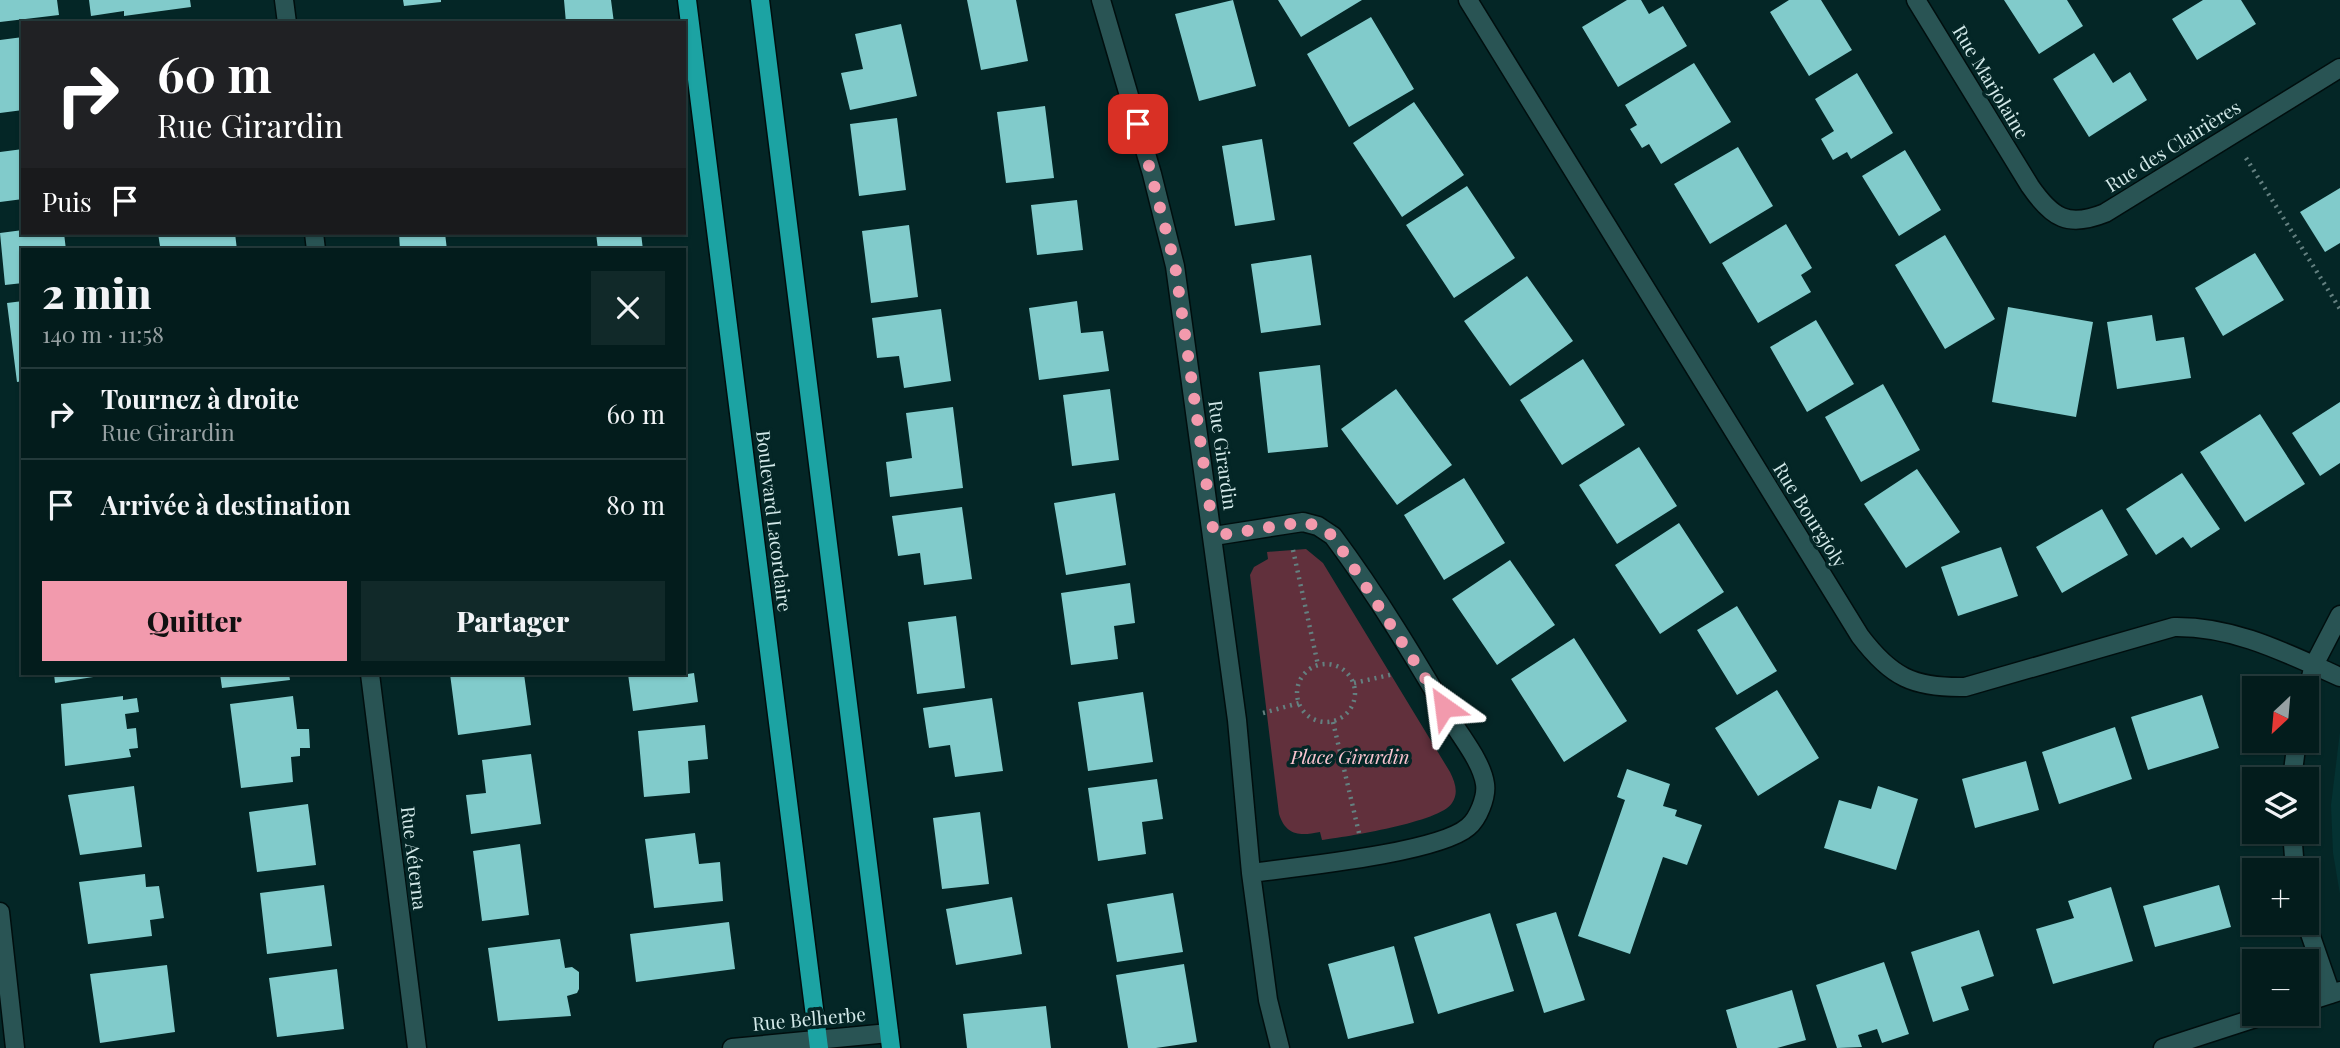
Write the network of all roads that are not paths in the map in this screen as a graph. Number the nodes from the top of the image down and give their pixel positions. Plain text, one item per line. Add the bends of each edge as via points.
1 (284, 0) edge
2 (687, 0) edge
3 (760, 0) edge
4 (1101, 0) edge
5 (1468, 0) edge
6 (1916, 0) edge
7 (287, 21) edge
8 (2340, 68) edge
9 (2030, 186) joint
10 (1214, 536) junction
11 (2340, 615) edge
12 (2314, 665) junction
13 (370, 675) edge
14 (2311, 676) edge
15 (2340, 677) edge
16 (1251, 873) junction
17 (0, 912) edge
18 (2311, 935) edge
19 (2335, 993) edge
20 (2242, 1022) edge
21 (890, 1040) edge
22 (819, 1044) edge
23 (15, 1048) edge
24 (417, 1048) edge
25 (732, 1048) edge
26 (1280, 1048) edge
27 (2162, 1048) edge

1 - 7 street
2 - 22 main road, Boulevard Lacordaire
3 - 21 main road
4 - 10 street, Rue Girardin via 1175,265
5 - 12 street, Rue Bourgjoly via 1879,661 1905,679 1934,688 1965,687 2174,627 2201,626 2254,640
6 - 9 street, Rue Marjolaine
8 - 9 street, Rue des Clairières via 2086,221 2063,220
10 - 16 street, Rue Girardin
10 - 16 street via 1288,524 1310,524 1333,536 1420,668 1486,785 1470,826 1449,839 1365,857
11 - 12 street
12 - 14 street
12 - 15 street, Rue Bourgjoly
13 - 24 street, Rue Aéterna
16 - 26 street, Rue Girardin via 1268,1000
17 - 23 street
18 - 19 street
20 - 27 street
21 - 22 street, Rue Belherbe
22 - 25 street, Rue Belherbe

